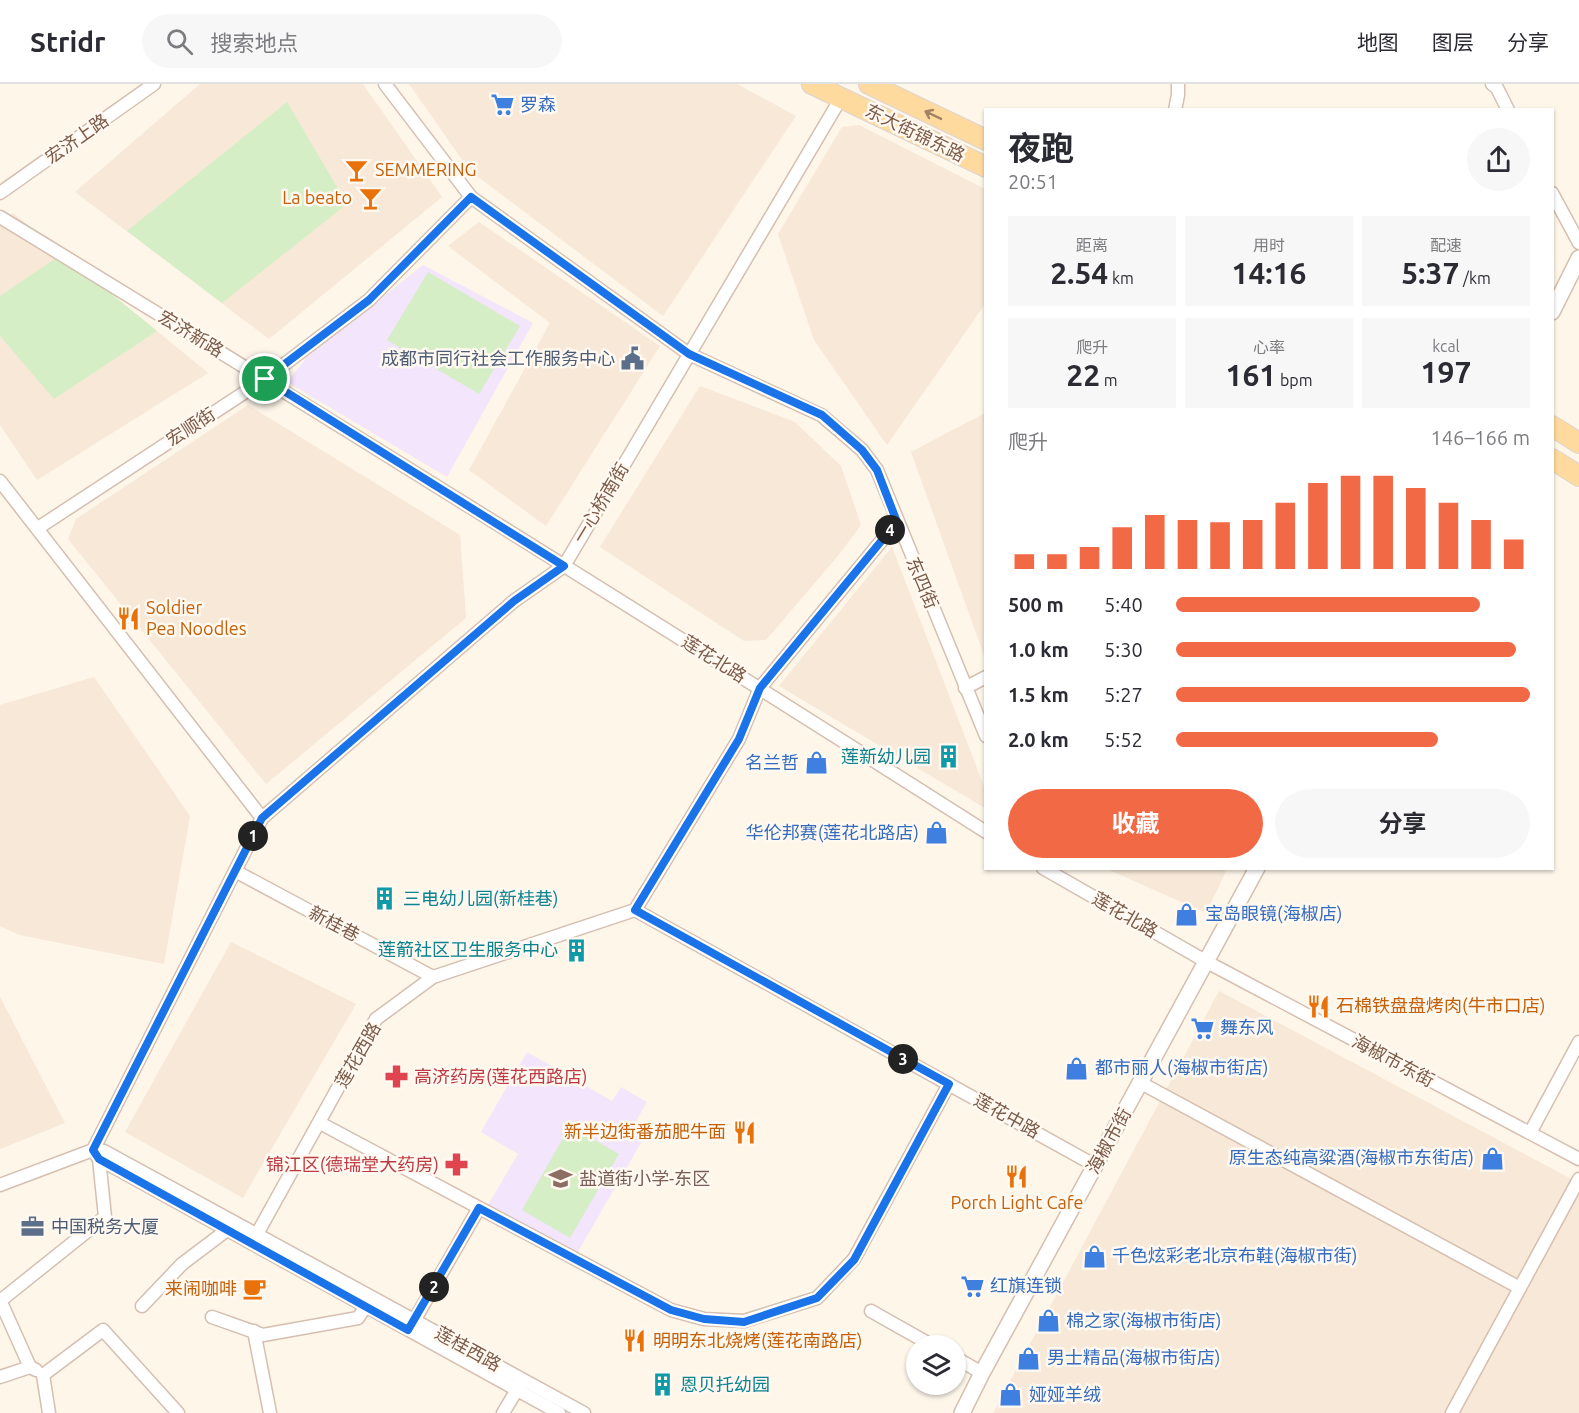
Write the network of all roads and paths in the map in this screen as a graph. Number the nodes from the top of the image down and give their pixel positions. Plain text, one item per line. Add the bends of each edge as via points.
1 (154, 84) edge
2 (385, 84) edge
3 (812, 84) edge
4 (869, 84) edge
5 (1178, 84) edge
6 (1492, 84) edge
7 (841, 98) junction
8 (1175, 108) edge
9 (1507, 108) edge
10 (984, 139) edge
11 (984, 166) edge
12 (0, 193) edge
13 (471, 197) junction
14 (1554, 197) edge
15 (0, 218) edge
16 (1579, 243) edge
17 (1579, 258) edge
18 (1554, 308) edge
19 (689, 354) junction
20 (265, 379) junction
21 (1554, 427) edge
22 (1579, 443) edge
23 (1554, 460) edge
24 (1579, 476) edge
25 (0, 481) edge
26 (897, 522) junction
27 (38, 528) junction
28 (564, 566) junction
29 (984, 678) edge
30 (760, 688) junction
31 (966, 688) junction
32 (984, 731) edge
33 (262, 818) junction
34 (984, 831) edge
35 (1046, 870) edge
36 (1256, 870) edge
37 (235, 871) junction
38 (635, 910) junction
39 (1206, 962) junction
40 (433, 977) junction
41 (1579, 1042) edge
42 (1141, 1083) junction
43 (949, 1084) junction
44 (320, 1123) junction
45 (1530, 1133) junction
46 (96, 1154) junction
47 (1579, 1159) edge
48 (1096, 1166) junction
49 (1579, 1179) edge
50 (0, 1185) edge
51 (479, 1208) junction
52 (227, 1230) junction
53 (254, 1239) junction
54 (1520, 1288) junction
55 (0, 1301) edge
56 (142, 1306) dead end
57 (366, 1306) junction
58 (871, 1311) dead end
59 (213, 1317) dead end
60 (412, 1325) junction
61 (254, 1331) junction
62 (914, 1335) edge
63 (966, 1364) edge
64 (30, 1367) junction
65 (982, 1373) junction
66 (43, 1375) junction
67 (0, 1377) edge
68 (520, 1385) junction
69 (49, 1413) edge
70 (178, 1413) edge
71 (270, 1413) edge
72 (503, 1413) edge
73 (559, 1413) edge
74 (584, 1413) edge
75 (962, 1413) edge
76 (1452, 1413) edge

1 - 12 street, 宏济上路
2 - 13 street, 东四街
3 - 7 main road, 东大街锦东路
10 -> 4 main road, 东大街锦东路
5 - 8 street
6 - 9 street
7 - 11 main road, 东大街锦东路
7 - 19 street, 一心桥南街
13 - 19 street, 东四街
13 - 20 street, 宏顺街 via 369,300
14 - 16 street
15 - 20 street, 宏济新路
17 - 18 street
19 - 26 street, 东四街 via 822,415 841,430 877,470
19 - 28 street, 一心桥南街
20 - 27 street, 宏顺街
20 - 28 street, 宏济新路
21 - 22 main road
23 - 24 main road
25 - 27 street
26 - 30 street
26 - 31 street, 东四街
27 - 33 street
28 - 30 street, 莲花北路
28 - 33 street, 一心桥南街 via 514,601
29 - 31 street
30 - 34 street, 莲花北路
30 - 38 street via 739,739
31 - 32 street, 东四街
33 - 37 street, 一心桥南街
35 - 39 street, 莲花北路
36 - 39 street, 海椒市街
37 - 40 street, 新桂巷
37 - 46 street, 一心桥南街
38 - 40 street, 莲花西路
38 - 43 street, 莲花中路
39 - 42 street, 海椒市街
39 - 45 street, 海椒市东街
40 - 44 street, 莲花西路 via 376,1019
41 - 45 street
42 - 48 street, 海椒市街
42 - 54 street
43 - 48 street, 莲花中路
43 - 51 street via 854,1260 817,1298 744,1322 704,1319 671,1310
44 - 51 street
44 - 53 street, 莲花西路
45 - 47 street, 海椒市东街
46 - 50 street
46 - 52 street, 莲桂西路
46 - 53 street, 莲桂西路 via 104,1151
46 - 55 street via 105,1217
48 - 65 street, 海椒市街
49 - 54 street
51 - 60 street
52 - 53 street, 莲桂西路
52 - 56 street via 182,1264
53 - 57 street, 莲桂西路
53 - 60 street, 莲桂西路
54 - 76 street
55 - 64 street
57 - 60 street, 莲桂西路
57 - 61 street via 357,1318 263,1335
58 - 62 street
59 - 61 street
60 - 68 street, 莲桂西路
61 - 71 street
63 - 65 street
64 - 66 street
64 - 67 street
65 - 75 street, 海椒市街
66 - 69 street
66 - 70 street via 103,1330
68 - 72 street
68 - 73 street, 莲桂西路
68 - 74 street, 莲桂西路

